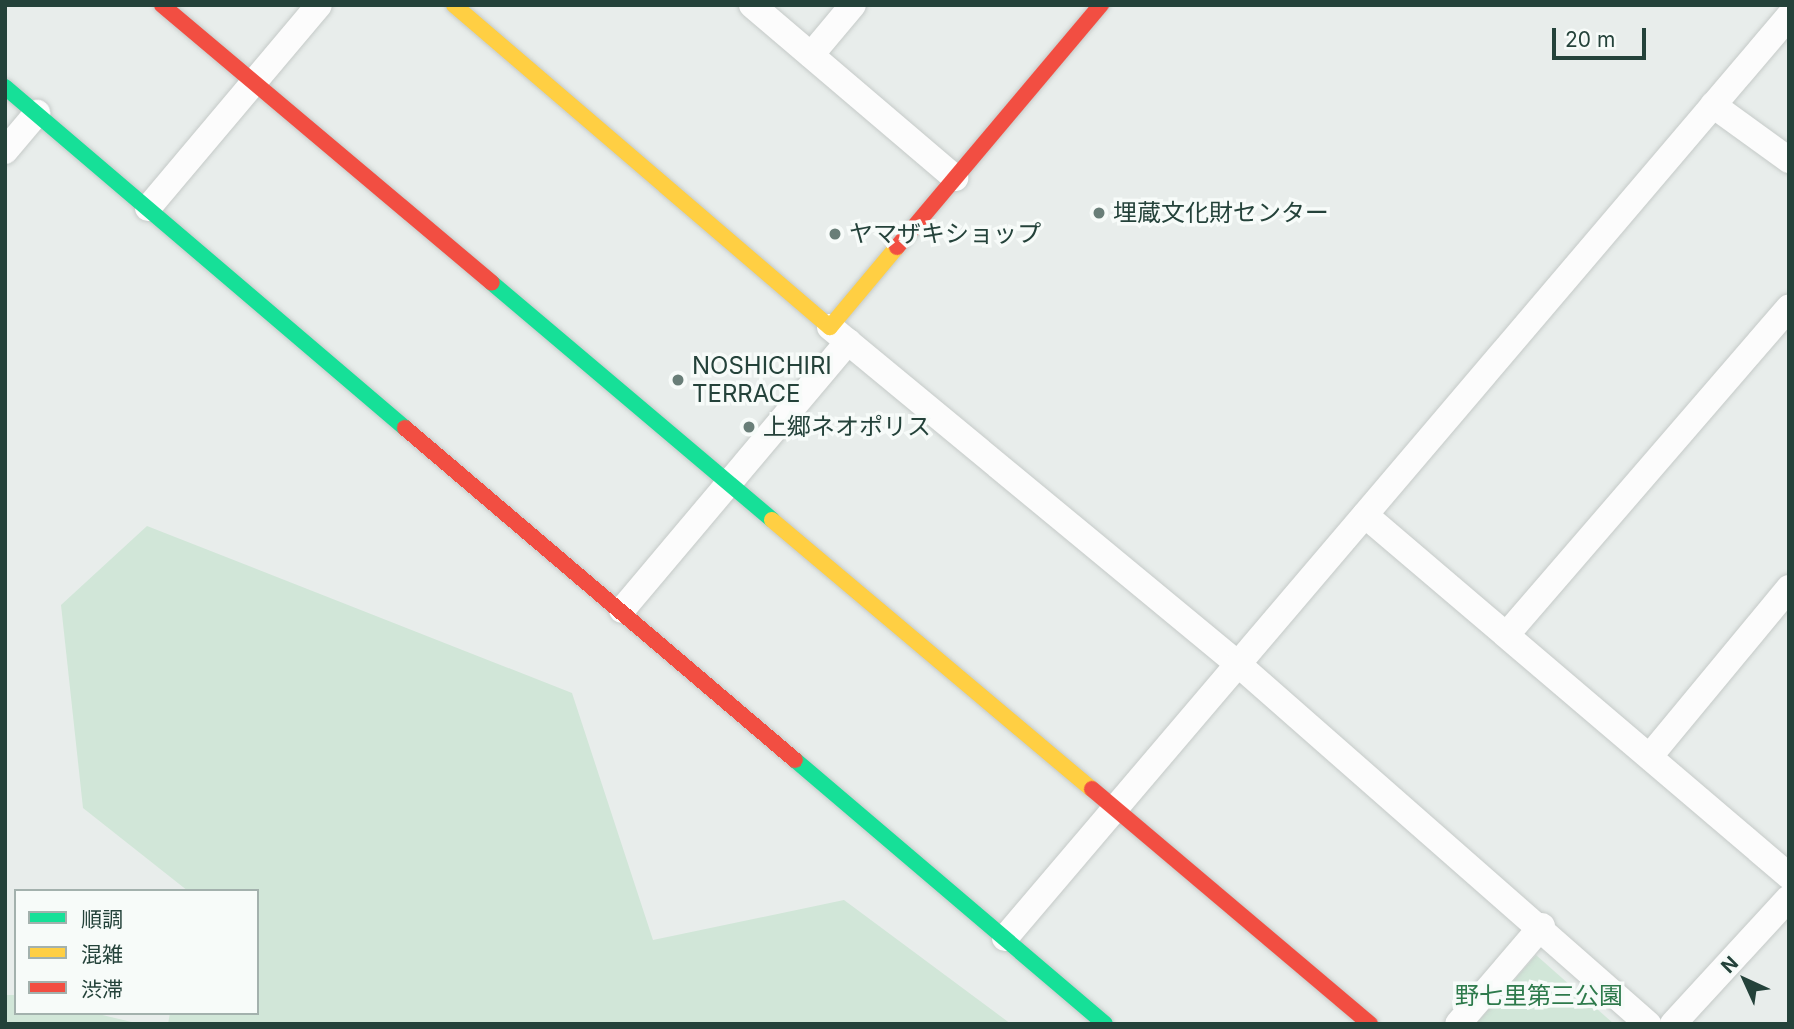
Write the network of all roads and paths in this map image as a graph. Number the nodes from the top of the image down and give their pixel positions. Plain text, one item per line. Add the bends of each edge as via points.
1 (162, 5) edge
2 (319, 5) edge
3 (454, 5) edge
4 (752, 5) edge
5 (853, 5) edge
6 (1101, 5) edge
7 (1789, 16) edge
8 (811, 55) junction
9 (254, 83) junction
10 (5, 87) edge
11 (1713, 105) junction
12 (37, 113) junction
13 (5, 151) edge
14 (1789, 160) edge
15 (955, 178) junction
16 (148, 208) junction
17 (1789, 307) edge
18 (839, 334) junction
19 (730, 484) junction
20 (1365, 514) junction
21 (1789, 588) edge
22 (622, 610) junction
23 (1508, 633) junction
24 (1238, 664) junction
25 (1650, 756) junction
26 (1113, 811) junction
27 (1789, 876) edge
28 (1789, 898) edge
29 (1542, 926) junction
30 (1005, 938) junction
31 (1105, 1024) edge
32 (1370, 1024) edge
33 (1458, 1024) edge
34 (1648, 1024) edge
35 (1673, 1024) edge

1 - 9 street
2 - 9 street
3 - 18 street
4 - 8 street
5 - 8 street
6 - 15 street
7 - 11 street
8 - 15 street
9 - 16 street
9 - 19 street
10 - 12 street
11 - 14 street
11 - 20 street
12 - 13 street
12 - 16 street
15 - 18 street
16 - 22 street
17 - 23 street
18 - 19 street
18 - 24 street
19 - 22 street
19 - 26 street
20 - 23 street
20 - 24 street
21 - 25 street
22 - 30 street
23 - 25 street
24 - 26 street
24 - 29 street
25 - 27 street
26 - 30 street
26 - 32 street
28 - 35 street
29 - 33 street
29 - 34 street
30 - 31 street

